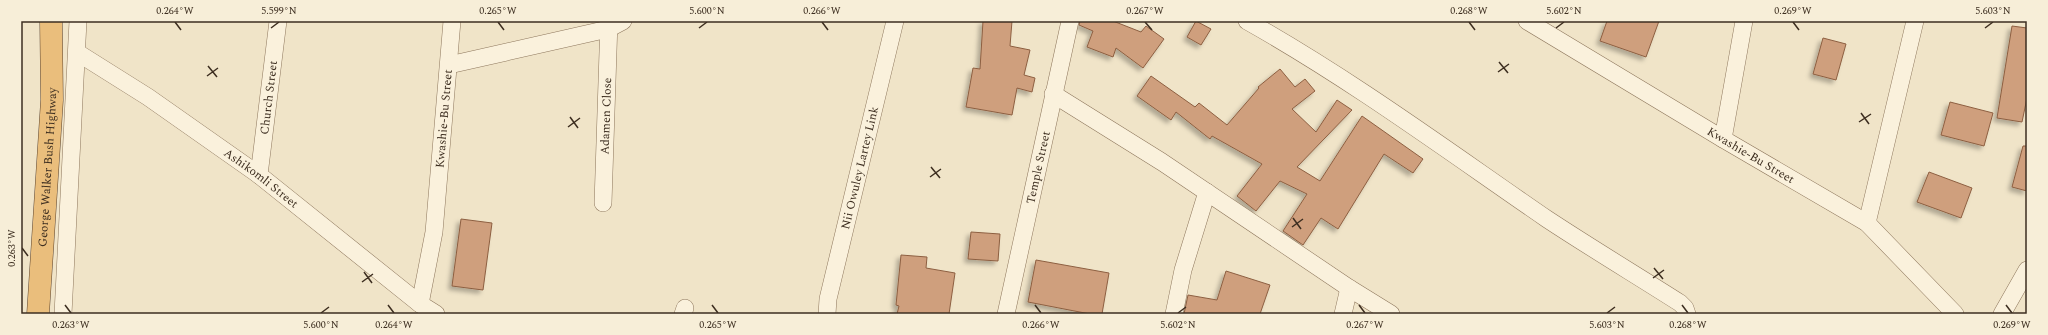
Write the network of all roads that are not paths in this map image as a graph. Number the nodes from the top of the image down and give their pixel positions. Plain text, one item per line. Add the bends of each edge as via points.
1 (51, 21) edge
2 (78, 21) edge
3 (278, 21) edge
4 (452, 21) edge
5 (623, 21) edge
6 (895, 21) edge
7 (1070, 21) edge
8 (1247, 21) edge
9 (1527, 21) edge
10 (1744, 21) edge
11 (1915, 21) edge
12 (608, 25) edge
13 (78, 53) junction
14 (449, 65) junction
15 (1053, 94) junction
16 (1723, 139) junction
17 (259, 175) junction
18 (1207, 192) junction
19 (603, 203) dead end
20 (1867, 223) junction
21 (2027, 270) edge
22 (1349, 288) junction
23 (420, 304) junction
24 (38, 314) edge
25 (63, 314) edge
26 (436, 314) edge
27 (827, 314) edge
28 (1006, 314) edge
29 (1174, 314) edge
30 (1343, 314) edge
31 (1391, 314) edge
32 (1686, 314) edge
33 (1954, 314) edge
34 (2002, 314) edge

1 - 24 highway, George Walker Bush Highway via 52,100
2 - 13 street
3 - 17 street, Church Street
4 - 14 street
5 - 12 street, Kwashie-Bu Street
6 - 27 street, Nii Owuley Lartey Link via 828,299
7 - 15 street, Temple Street
8 - 32 street via 1422,130 1549,220 1680,303
9 - 16 street, Kwashie-Bu Street
10 - 16 street
11 - 20 street
12 - 14 street, Kwashie-Bu Street
12 - 19 street, Adamen Close
13 - 17 street, Ashikomli Street via 148,97
13 - 25 street
14 - 23 street, Kwashie-Bu Street via 434,232
15 - 18 street
15 - 28 street, Temple Street
16 - 20 street, Kwashie-Bu Street
17 - 23 street, Ashikomli Street
18 - 22 street
18 - 29 street via 1183,270
20 - 33 street, Kwashie-Bu Street
21 - 34 street
22 - 30 street
22 - 31 street
23 - 26 street, Ashikomli Street

